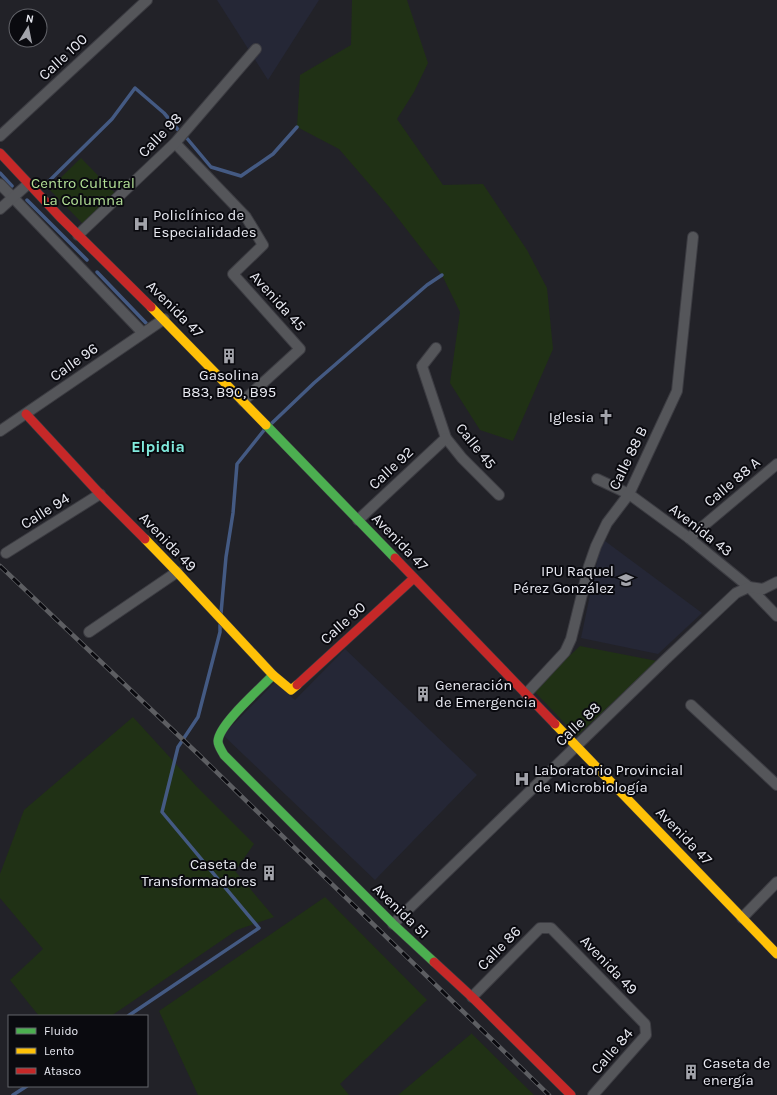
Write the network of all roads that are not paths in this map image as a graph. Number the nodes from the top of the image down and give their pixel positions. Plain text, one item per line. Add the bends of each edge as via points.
1 (147, 0) edge
2 (256, 48) dead end
3 (0, 136) edge
4 (175, 143) junction
5 (0, 153) edge
6 (0, 184) edge
7 (28, 184) junction
8 (13, 198) junction
9 (0, 209) edge
10 (78, 235) junction
11 (693, 237) dead end
12 (164, 319) junction
13 (143, 333) junction
14 (436, 348) dead end
15 (243, 401) junction
16 (26, 414) junction
17 (0, 431) edge
18 (446, 438) junction
19 (777, 464) edge
20 (597, 479) dead end
21 (100, 494) junction
22 (629, 494) junction
23 (499, 495) dead end
24 (358, 520) junction
25 (689, 538) junction
26 (6, 553) dead end
27 (177, 572) junction
28 (414, 578) junction
29 (777, 582) edge
30 (748, 587) junction
31 (777, 616) edge
32 (89, 632) dead end
33 (273, 675) junction
34 (291, 690) joint
35 (526, 694) junction
36 (692, 705) dead end
37 (576, 746) junction
38 (777, 785) edge
39 (777, 882) edge
40 (742, 918) junction
41 (393, 924) junction
42 (551, 928) joint
43 (777, 954) edge
44 (472, 997) junction
45 (645, 1024) joint
46 (571, 1095) edge
47 (593, 1095) edge

1 - 3 street, Calle 100
2 - 4 street, Calle 98
4 - 10 street, Calle 98
4 - 15 street, Avenida 45 via 246,217 263,245 233,274 300,349
5 - 7 street, Avenida 47
6 - 8 street
7 - 8 street
7 - 10 street, Avenida 47
8 - 9 street
8 - 13 street
10 - 12 street, Avenida 47
11 - 22 street, Calle 88 B via 676,391
12 - 13 street, Calle 96
12 - 15 street, Avenida 47
13 - 16 street, Calle 96
14 - 18 street, Calle 45 via 422,366
15 - 24 street, Avenida 47
16 - 17 street, Calle 96
16 - 21 street, Avenida 49
18 - 23 street, Calle 45
18 - 24 street, Calle 92
19 - 25 street, Calle 88 A
20 - 22 street, Avenida 43
21 - 26 street, Calle 94
21 - 27 street, Avenida 49
22 - 25 street, Avenida 43
22 - 35 street, Calle 88 B via 606,523 596,546 572,639 565,652
24 - 28 street, Avenida 47
25 - 30 street, Avenida 43
27 - 32 street
27 - 33 street, Avenida 49
28 - 34 street, Calle 90
28 - 35 street, Avenida 47
29 - 30 street via 764,589
30 - 31 street, Avenida 43
30 - 37 street, Calle 88 via 736,593
33 - 34 street, Avenida 49
33 - 41 street, Avenida 51 via 230,719 219,734 218,742 224,755
35 - 37 street, Avenida 47
36 - 38 street
37 - 40 street, Avenida 47
37 - 41 street, Calle 88
39 - 40 street
40 - 43 street, Avenida 47
41 - 44 street, Avenida 51
42 - 44 street, Calle 86 via 540,928
42 - 45 street, Avenida 49
44 - 46 street, Avenida 51
45 - 47 street, Calle 84 via 646,1035

